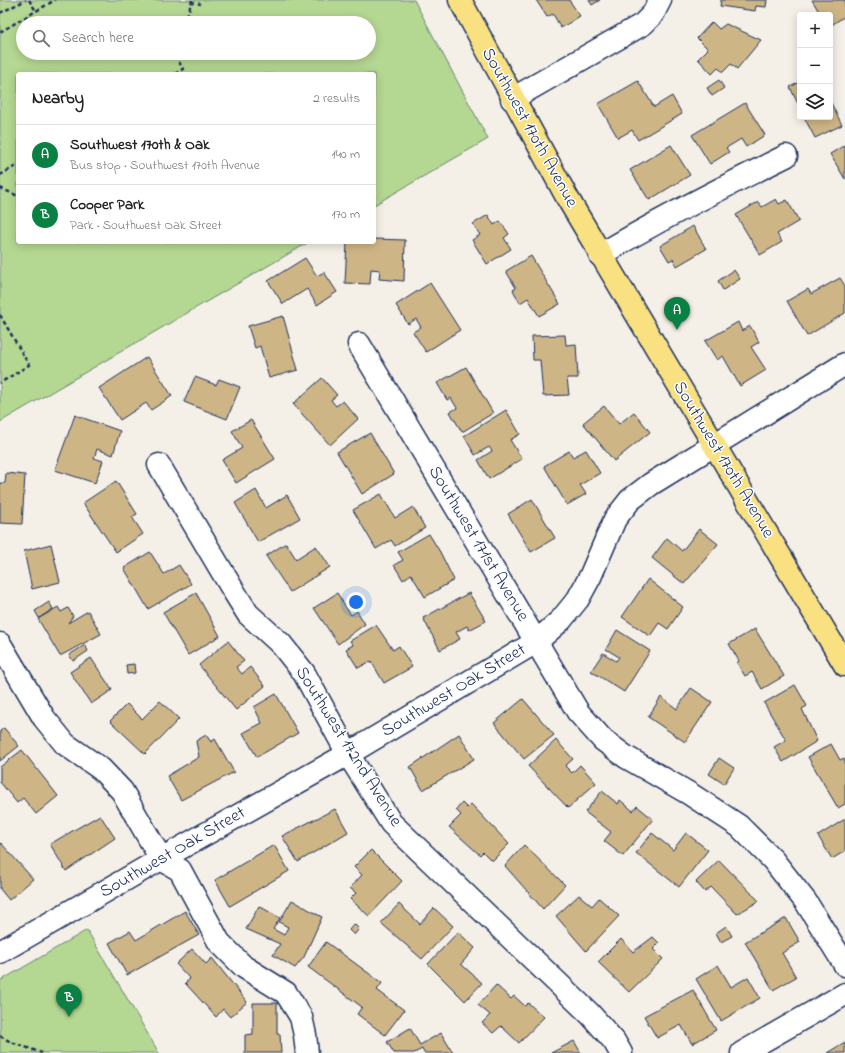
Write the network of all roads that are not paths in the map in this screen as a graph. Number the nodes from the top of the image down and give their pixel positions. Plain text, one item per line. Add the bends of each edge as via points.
1 (460, 0) edge
2 (660, 0) edge
3 (512, 99) junction
4 (786, 156) dead end
5 (600, 255) junction
6 (359, 344) dead end
7 (845, 364) edge
8 (713, 445) junction
9 (159, 465) dead end
10 (536, 642) junction
11 (0, 644) edge
12 (845, 665) edge
13 (348, 754) junction
14 (160, 859) junction
15 (0, 952) edge
16 (845, 965) edge
17 (845, 994) edge
18 (307, 1053) edge
19 (621, 1053) edge
20 (742, 1053) edge

1 - 3 main road, Southwest 170th Avenue
2 - 3 street via 653,14 643,24
3 - 5 main road, Southwest 170th Avenue
4 - 5 street via 719,189
5 - 8 main road, Southwest 170th Avenue
6 - 10 street, Southwest 171st Avenue
7 - 8 street, Southwest Oak Street
8 - 10 street, Southwest Oak Street via 650,484 630,500 615,519 578,599 561,620
8 - 12 main road, Southwest 170th Avenue
9 - 13 street, Southwest 172nd Avenue via 248,614 281,644 304,673
10 - 13 street, Southwest Oak Street
10 - 16 street, Southwest 171st Avenue via 578,712 603,740 626,757 739,826 773,860 806,902
11 - 14 street via 44,718 65,744 101,769 122,791
13 - 14 street, Southwest Oak Street
13 - 19 street, Southwest 172nd Avenue via 391,823 590,1014
14 - 15 street, Southwest Oak Street
14 - 18 street via 180,870 219,942 244,967 286,993 301,1017
17 - 20 street

